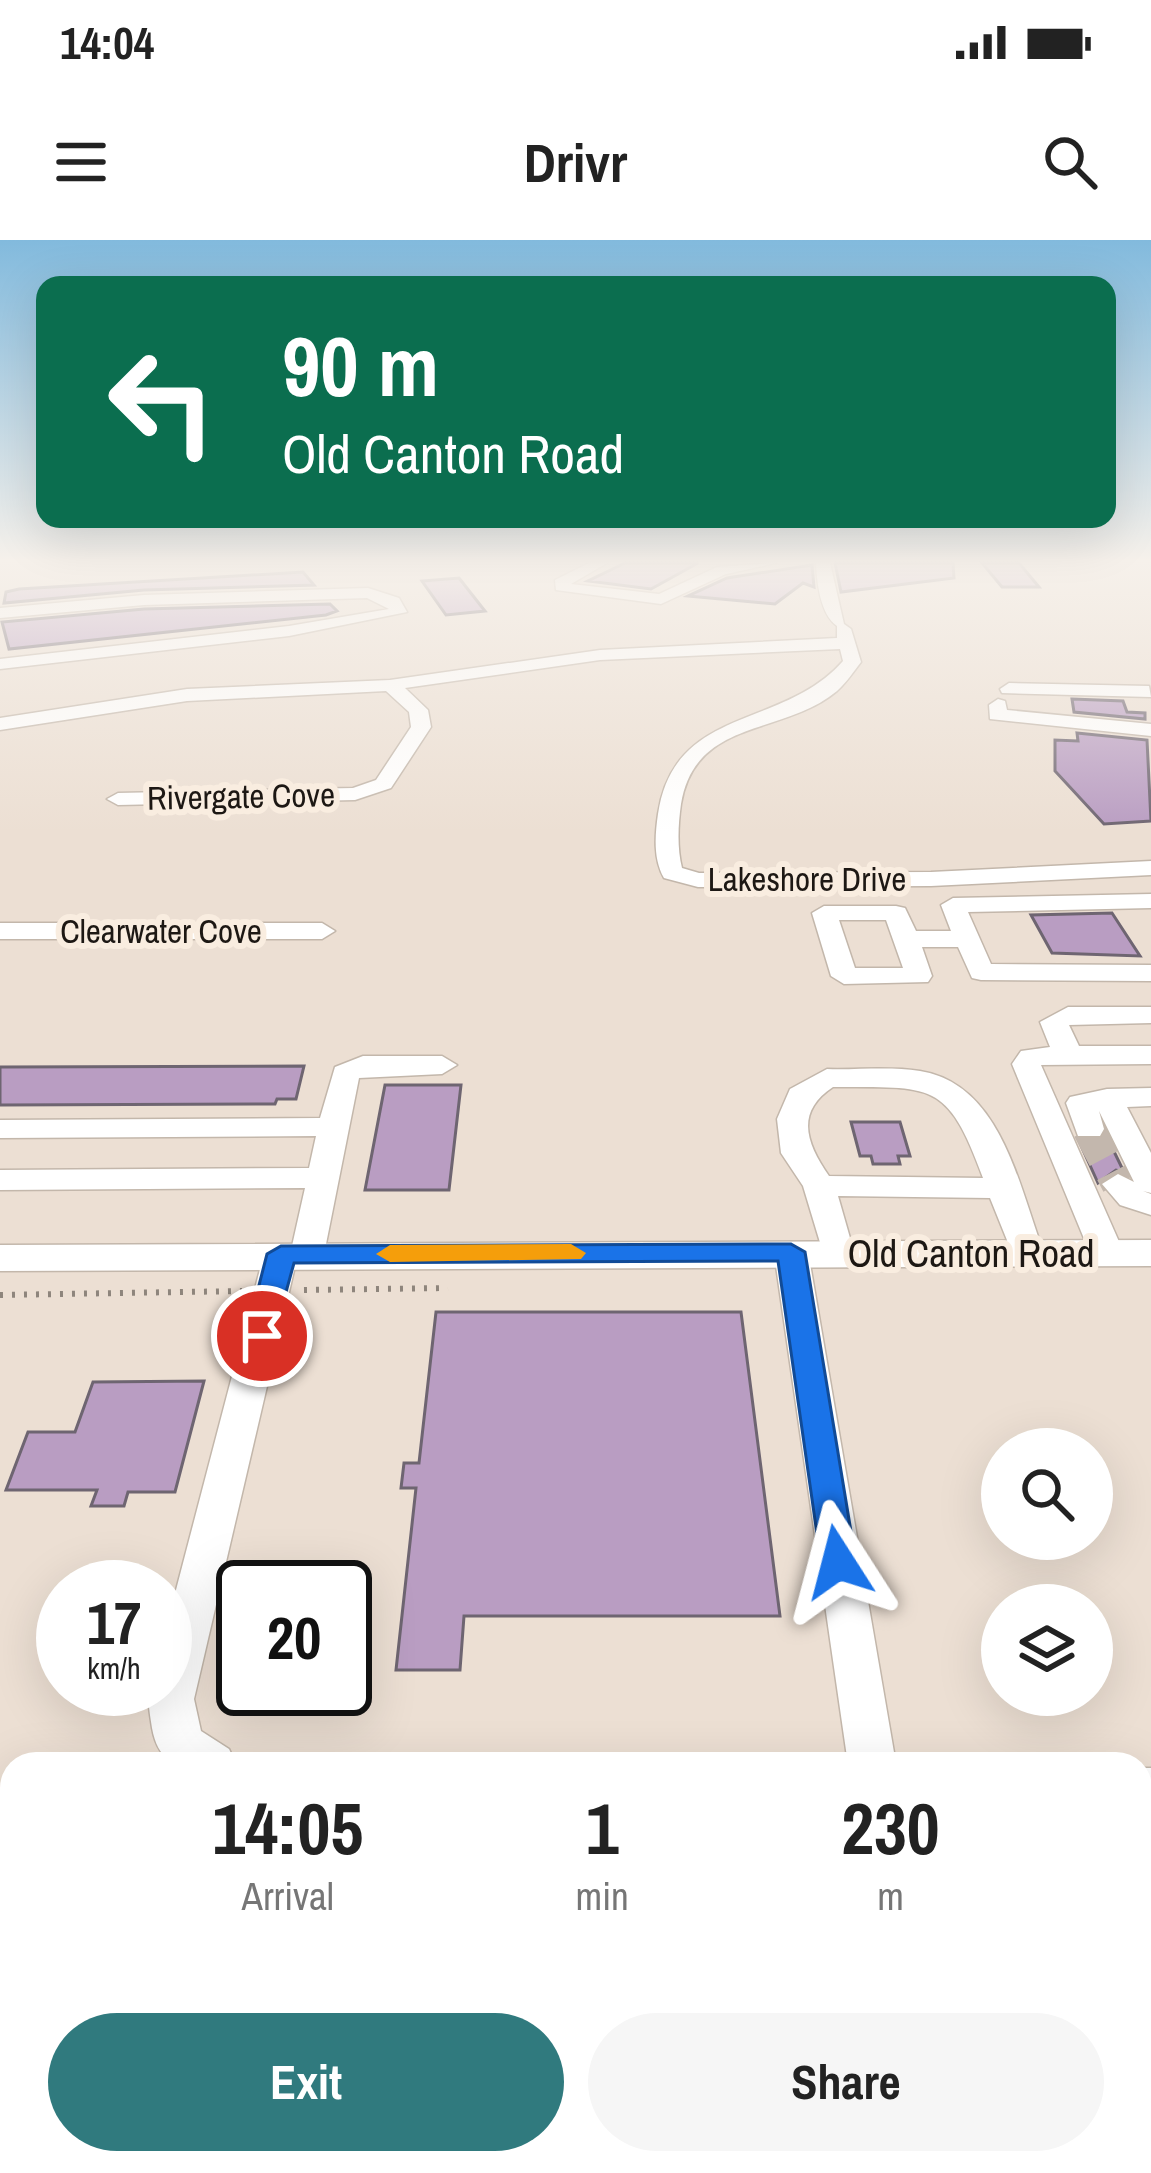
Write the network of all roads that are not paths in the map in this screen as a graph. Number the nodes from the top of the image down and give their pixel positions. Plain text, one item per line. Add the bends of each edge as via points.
1 (95, 653) edge
2 (618, 653) edge
3 (849, 653) edge
4 (0, 664) edge
5 (390, 685) junction
6 (1009, 688) dead end
7 (1150, 694) edge
8 (0, 724) edge
9 (1151, 730) edge
10 (118, 799) dead end
11 (1151, 868) edge
12 (1151, 901) edge
13 (0, 931) edge
14 (322, 931) dead end
15 (905, 939) dead end
16 (967, 939) junction
17 (1151, 973) edge
18 (1151, 1015) edge
19 (1068, 1055) junction
20 (1151, 1055) edge
21 (442, 1065) dead end
22 (1151, 1097) edge
23 (1107, 1098) junction
24 (334, 1127) junction
25 (0, 1129) edge
26 (1089, 1129) dead end
27 (323, 1178) junction
28 (0, 1180) edge
29 (1134, 1184) edge
30 (819, 1186) junction
31 (1003, 1188) junction
32 (1151, 1205) edge
33 (791, 1252) junction
34 (837, 1252) junction
35 (1027, 1253) junction
36 (1129, 1253) edge
37 (0, 1258) edge
38 (287, 1266) junction
39 (193, 1752) edge
40 (870, 1752) edge

1 - 4 street
2 - 5 street
3 - 11 street, Lakeshore Drive via 844,677 818,697 744,724 684,761 669,787 672,873 698,880 931,879
5 - 8 street via 187,695
5 - 10 street, Rivergate Cove via 418,710 421,727 384,784 355,794
6 - 7 street via 1073,683
7 - 9 street via 1071,715
12 - 16 street via 953,904
13 - 14 street, Clearwater Cove
15 - 16 street
16 - 17 street via 981,973
18 - 19 street via 1057,1018
19 - 20 street
19 - 36 street via 1030,1057 1026,1064
21 - 24 street via 354,1067 345,1073
22 - 23 street
23 - 26 street via 1081,1103
23 - 29 street
24 - 25 street
24 - 27 street
27 - 28 street
27 - 38 street
29 - 32 street via 1132,1198
30 - 31 street
30 - 31 street via 796,1154 792,1119 801,1095 827,1078 918,1079 953,1095 977,1119
30 - 34 street
31 - 35 street
33 - 34 main road, Old Canton Road
33 - 38 main road, Old Canton Road
33 - 40 street
34 - 35 main road, Old Canton Road
35 - 36 main road, Old Canton Road
37 - 38 main road, Old Canton Road
38 - 39 street via 171,1699 179,1743

